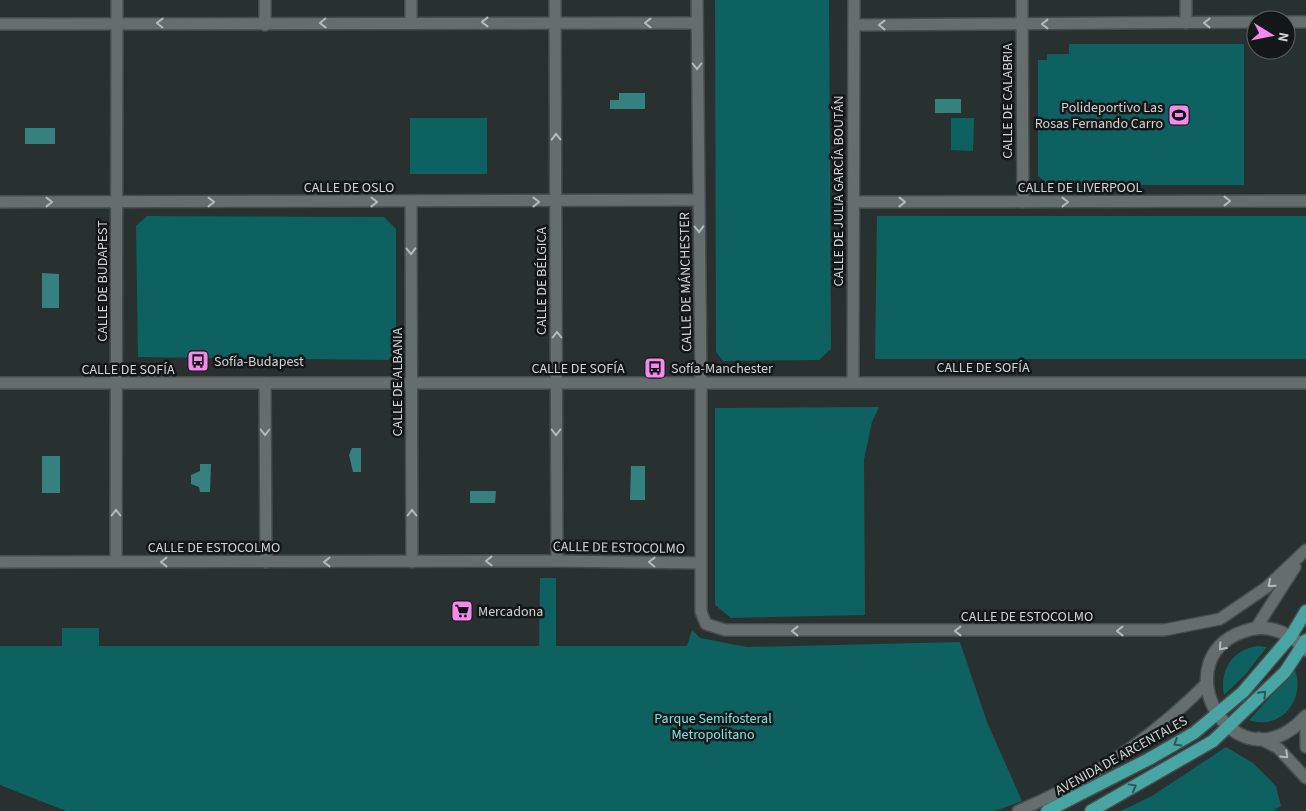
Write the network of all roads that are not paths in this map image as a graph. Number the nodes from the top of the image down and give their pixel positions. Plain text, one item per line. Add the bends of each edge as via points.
1 (117, 0) edge
2 (265, 0) edge
3 (411, 0) edge
4 (554, 0) edge
5 (697, 0) edge
6 (854, 0) edge
7 (1022, 0) edge
8 (1186, 0) edge
9 (117, 22) junction
10 (411, 22) junction
11 (555, 22) junction
12 (1246, 22) edge
13 (697, 23) junction
14 (1186, 23) junction
15 (0, 24) edge
16 (1022, 24) junction
17 (265, 25) junction
18 (854, 25) junction
19 (698, 200) junction
20 (1306, 201) edge
21 (0, 202) edge
22 (411, 202) junction
23 (556, 202) junction
24 (853, 202) junction
25 (1023, 202) junction
26 (117, 203) junction
27 (853, 382) junction
28 (265, 383) junction
29 (556, 383) junction
30 (701, 383) junction
31 (1306, 383) edge
32 (0, 384) edge
33 (116, 384) junction
34 (412, 384) junction
35 (1306, 550) edge
36 (116, 561) junction
37 (557, 561) junction
38 (0, 562) edge
39 (266, 562) junction
40 (412, 562) junction
41 (700, 563) junction
42 (1306, 610) edge
43 (1256, 628) junction
44 (1291, 636) junction
45 (1305, 645) edge
46 (1206, 683) junction
47 (1216, 715) junction
48 (1306, 716) edge
49 (1306, 722) edge
50 (1227, 727) junction
51 (1259, 738) junction
52 (1306, 747) edge
53 (1306, 778) edge
54 (1018, 811) edge
55 (1047, 811) edge
56 (1091, 811) edge

1 - 9 street, CALLE DE BUDAPEST
2 - 17 street
3 - 10 street
4 - 11 street, CALLE DE BÉLGICA
5 - 13 street, CALLE DE MÁNCHESTER
6 - 18 street, CALLE DE JULIA GARCÍA BOUTÁN
7 - 16 street, CALLE DE CALABRIA
8 - 14 street
9 - 15 street
17 -> 9 street
9 - 26 street, CALLE DE BUDAPEST
11 -> 10 street
10 -> 17 street
13 -> 11 street
23 -> 11 street, CALLE DE BÉLGICA
12 -> 14 street
13 -> 19 street, CALLE DE MÁNCHESTER
14 -> 16 street
16 -> 18 street
16 - 25 street, CALLE DE CALABRIA
18 - 24 street, CALLE DE JULIA GARCÍA BOUTÁN
19 - 23 street, CALLE DE OSLO
19 -> 30 street, CALLE DE MÁNCHESTER
25 -> 20 street, CALLE DE LIVERPOOL
21 -> 26 street, CALLE DE OSLO
22 -> 23 street, CALLE DE OSLO
26 -> 22 street, CALLE DE OSLO
22 -> 34 street, CALLE DE ALBANIA
29 -> 23 street, CALLE DE BÉLGICA
24 -> 25 street, CALLE DE LIVERPOOL
24 - 27 street, CALLE DE JULIA GARCÍA BOUTÁN
26 - 33 street, CALLE DE BUDAPEST
27 - 30 street, CALLE DE SOFÍA
27 - 31 street, CALLE DE SOFÍA
28 - 33 street, CALLE DE SOFÍA
28 - 34 street, CALLE DE SOFÍA
28 -> 39 street
29 - 30 street, CALLE DE SOFÍA
29 - 34 street, CALLE DE SOFÍA
29 -> 37 street, CALLE DE BÉLGICA
30 - 41 street, CALLE DE MÁNCHESTER
32 - 33 street, CALLE DE SOFÍA
36 -> 33 street, CALLE DE BUDAPEST
40 -> 34 street, CALLE DE ALBANIA
35 -> 41 street, CALLE DE ESTOCOLMO via 1267,587 1220,619 1164,630 725,630 706,624 701,612
35 - 43 street, CALLE DE ESTOCOLMO
36 - 38 street, CALLE DE ESTOCOLMO
39 -> 36 street, CALLE DE ESTOCOLMO
37 -> 40 street, CALLE DE ESTOCOLMO
41 -> 37 street, CALLE DE ESTOCOLMO
40 -> 39 street, CALLE DE ESTOCOLMO
42 - 44 main road, AVENIDA DE ARCENTALES
43 - 44 street via 1274,629
43 -> 46 street via 1243,631 1221,646 1208,670
44 - 45 street
44 - 47 main road, AVENIDA DE ARCENTALES via 1242,692
50 -> 45 main road via 1284,672
46 - 47 street
46 - 54 street, AVENIDA DE ARCENTALES via 1150,735 1115,761 1074,786
47 - 50 street
47 -> 55 main road, AVENIDA DE ARCENTALES via 1194,733 1149,759
48 - 51 street via 1286,733
49 - 52 street
50 - 51 street via 1248,737
56 -> 50 main road via 1206,745
51 -> 53 street via 1278,748

